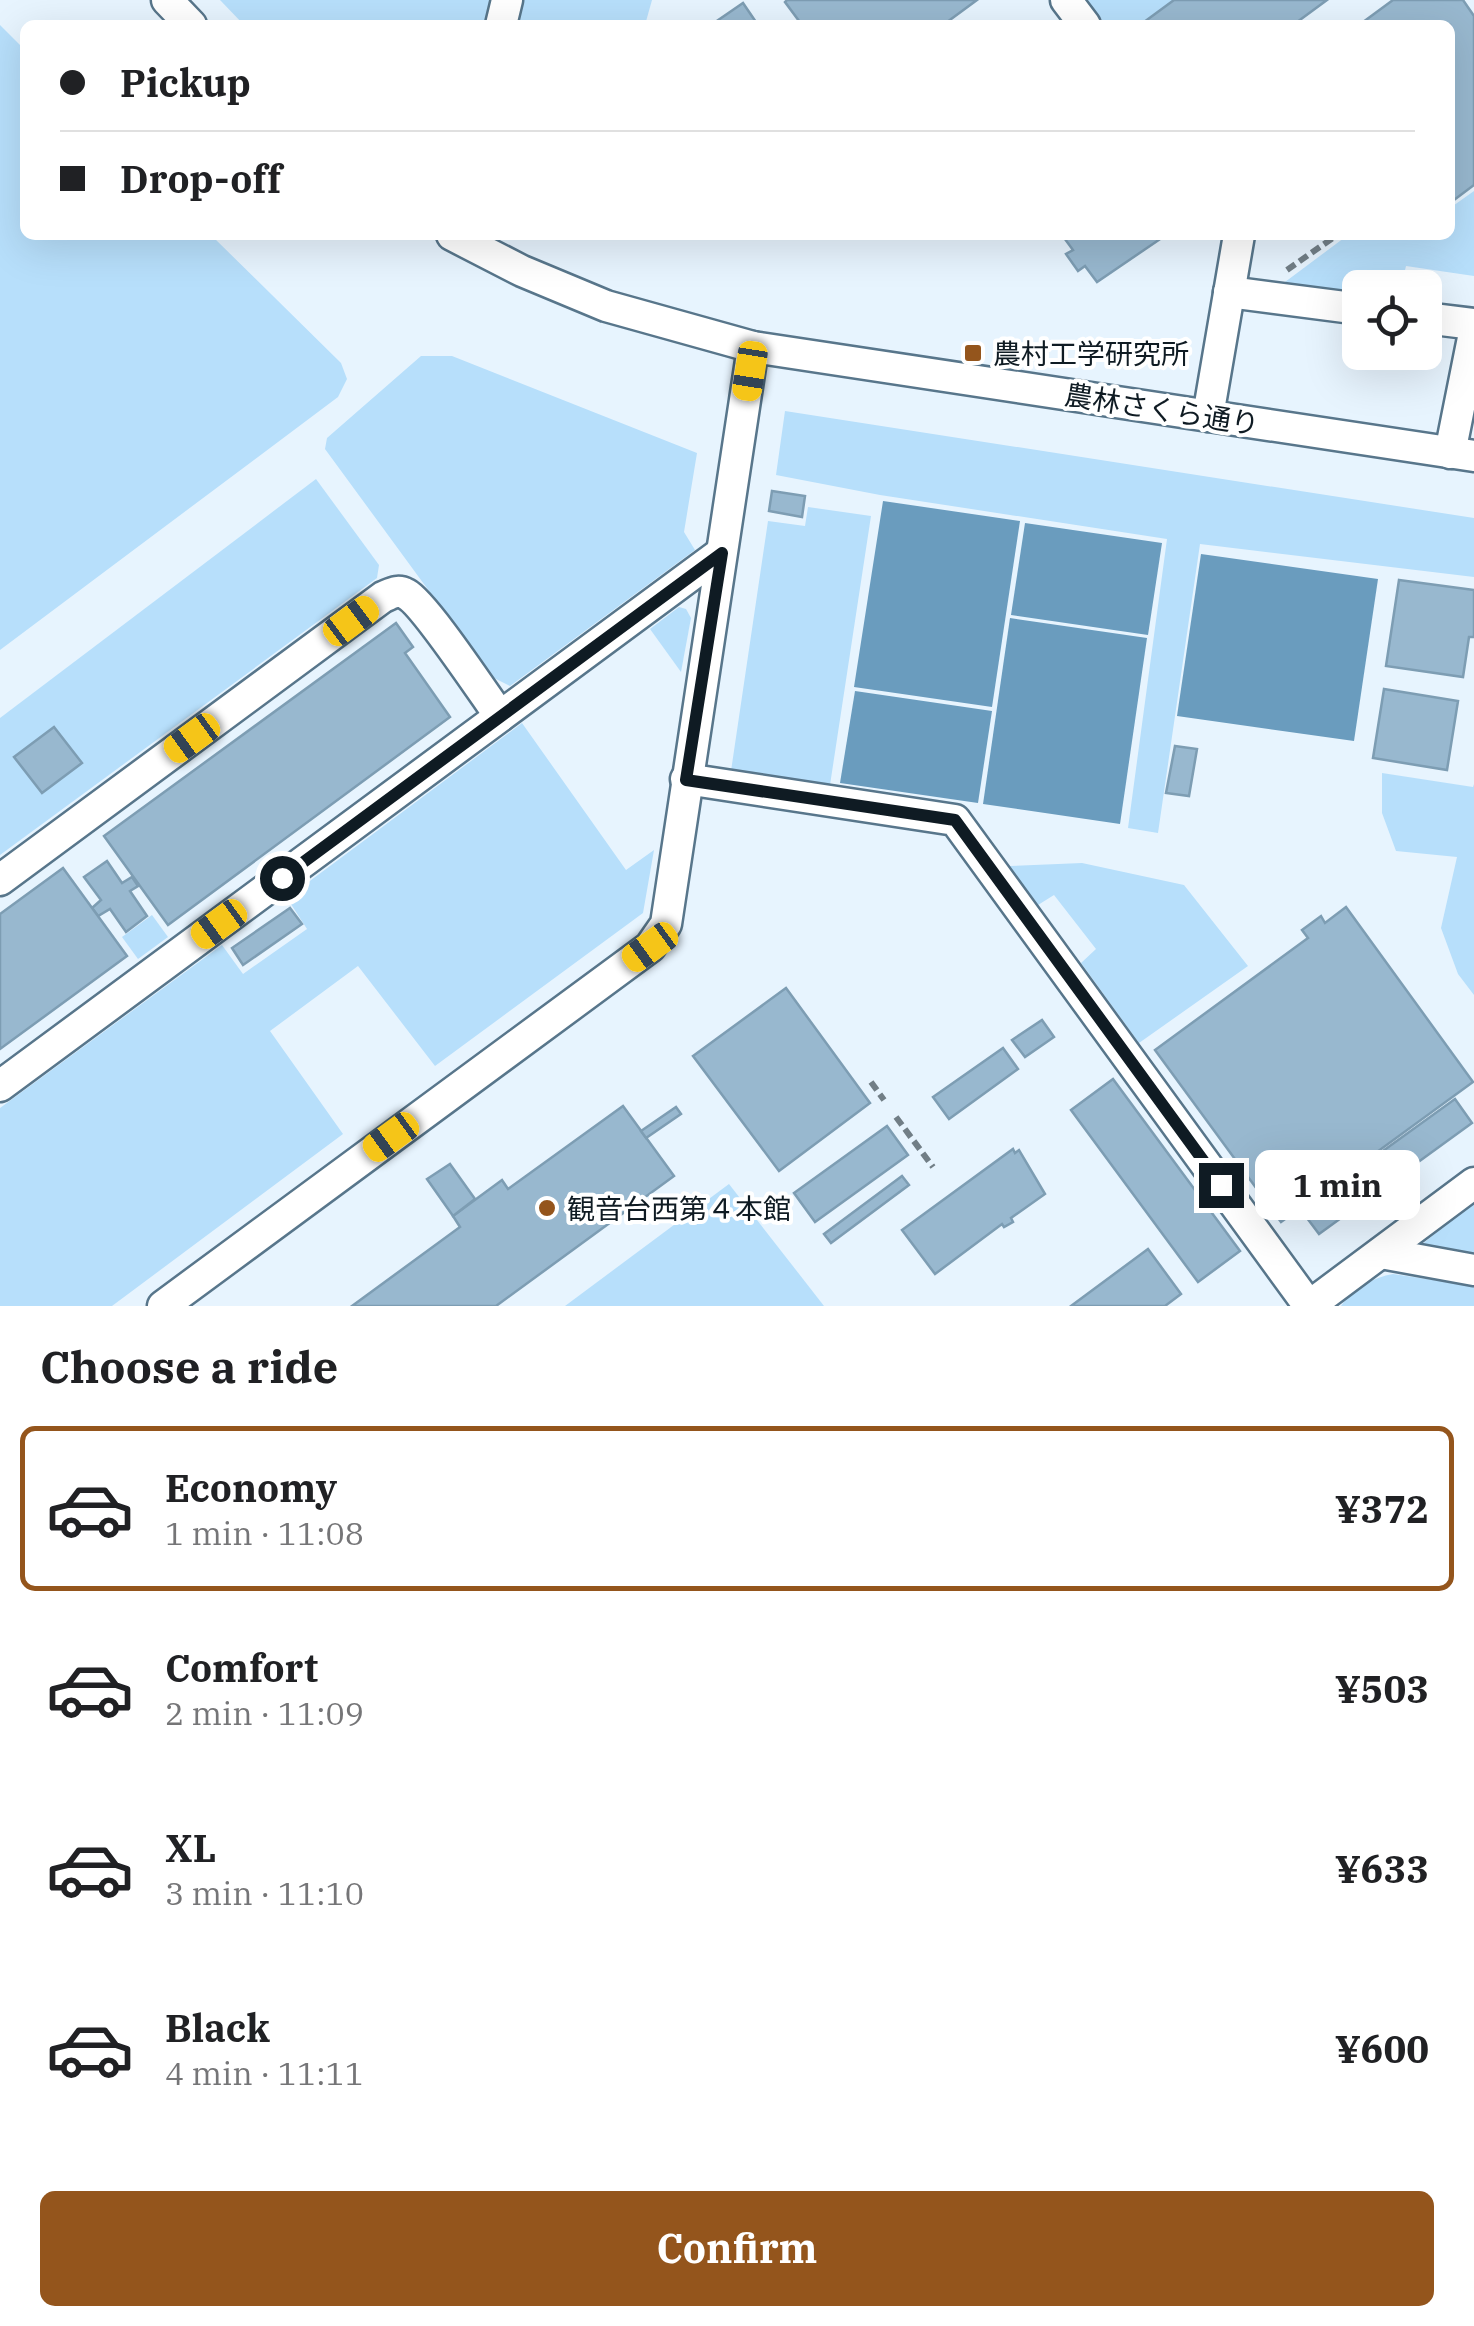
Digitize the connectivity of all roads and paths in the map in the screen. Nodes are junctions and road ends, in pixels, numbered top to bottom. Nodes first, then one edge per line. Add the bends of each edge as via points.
1 (167, 0) edge
2 (187, 20) edge
3 (462, 240) edge
4 (1238, 240) edge
5 (1330, 240) edge
6 (1280, 276) dead end
7 (1229, 292) junction
8 (1342, 307) edge
9 (1442, 320) edge
10 (1474, 324) edge
11 (1474, 333) edge
12 (754, 346) junction
13 (1208, 416) junction
14 (1462, 454) edge
15 (722, 553) junction
16 (500, 716) junction
17 (686, 780) junction
18 (0, 880) edge
19 (870, 1082) dead end
20 (0, 1086) edge
21 (884, 1100) dead end
22 (896, 1118) dead end
23 (933, 1167) dead end
24 (1474, 1183) edge
25 (1381, 1254) junction
26 (1474, 1270) edge
27 (162, 1306) edge
28 (1309, 1306) edge

1 - 2 street
3 - 12 street, 農林さくら通り via 606,306
4 - 7 street
5 - 6 path
7 - 8 street
7 - 13 street
9 - 10 street
11 - 14 street
12 - 13 street, 農林さくら通り
12 - 15 street
13 - 14 street, 農林さくら通り
15 - 16 street
15 - 17 street
16 - 18 street via 423,611 396,591
16 - 20 street
17 - 27 street via 666,924 650,947
17 - 28 street via 955,820
19 - 21 path
22 - 23 path
24 - 25 street
25 - 26 street
25 - 28 street

